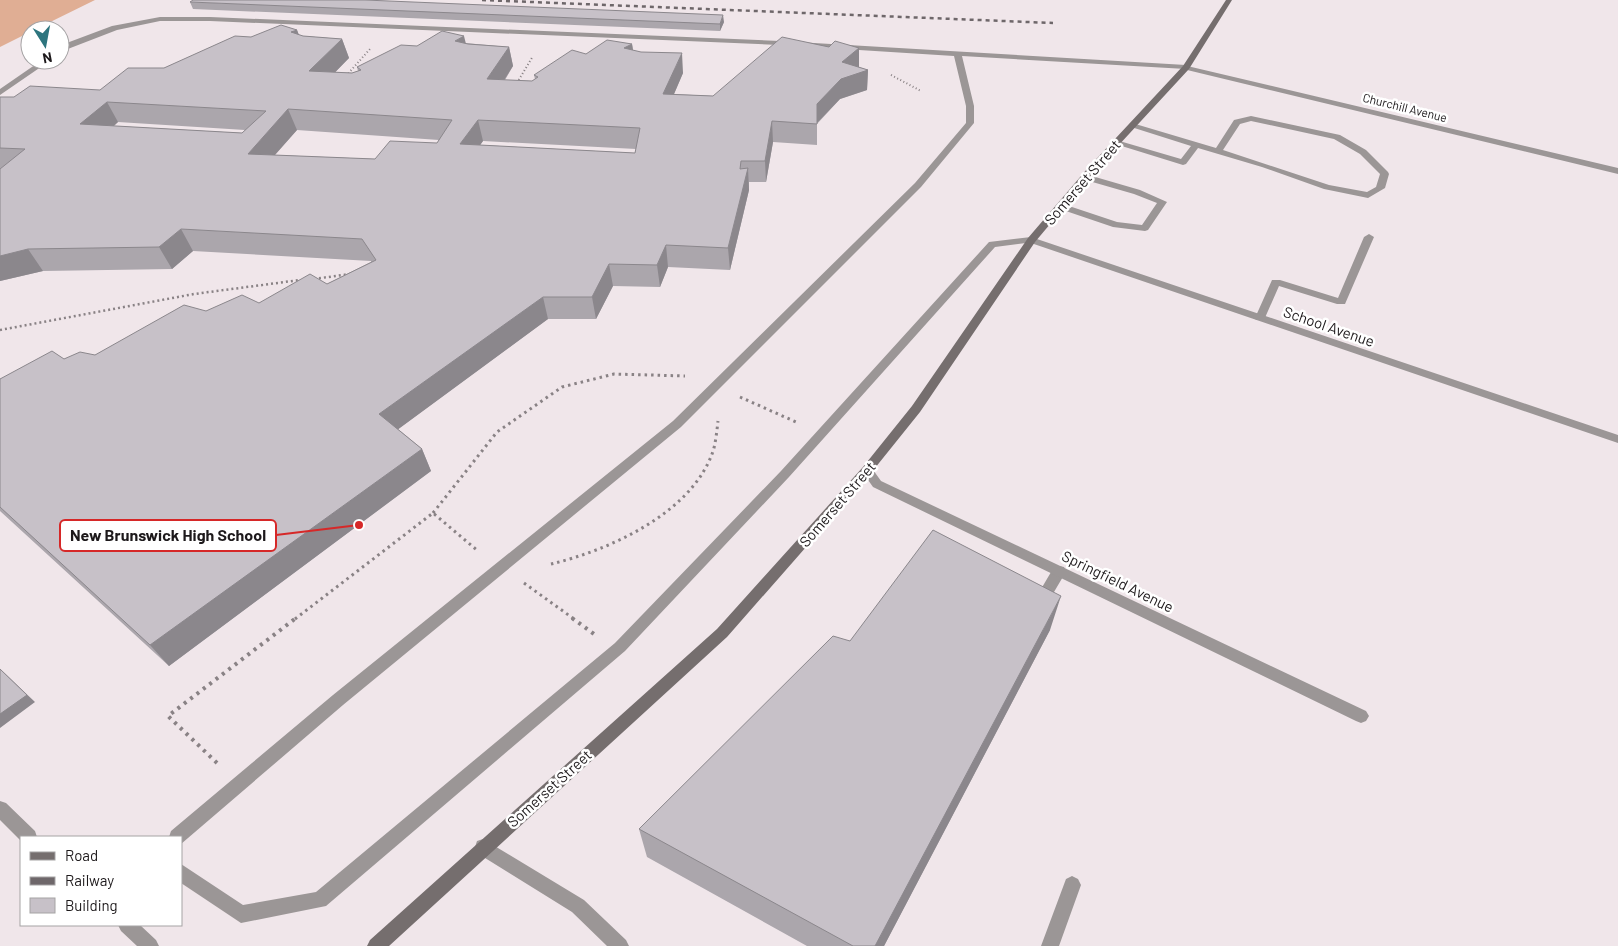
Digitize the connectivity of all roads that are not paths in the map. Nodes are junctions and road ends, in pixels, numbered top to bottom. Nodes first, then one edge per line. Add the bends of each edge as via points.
1 (1229, 0) edge
2 (70, 45) edge
3 (957, 53) junction
4 (1186, 67) junction
5 (32, 70) edge
6 (0, 93) edge
7 (1132, 126) junction
8 (1116, 143) junction
9 (1196, 145) junction
10 (1218, 152) junction
11 (1618, 171) edge
12 (1085, 177) junction
13 (1060, 206) junction
14 (1369, 237) dead end
15 (1032, 240) junction
16 (1260, 318) junction
17 (1618, 439) edge
18 (868, 470) junction
19 (1059, 571) junction
20 (1030, 619) edge
21 (1360, 716) dead end
22 (0, 809) edge
23 (28, 836) edge
24 (178, 836) edge
25 (483, 847) junction
26 (182, 874) edge
27 (1072, 885) dead end
28 (128, 926) edge
29 (150, 946) edge
30 (376, 946) edge
31 (620, 946) edge
32 (1050, 946) edge

1 - 4 main road, Somerset Street
2 - 3 street, Churchill Avenue via 115,28 160,19 210,18
3 - 4 street, Churchill Avenue
3 - 24 street via 970,106 970,123 918,185 677,424 338,700
4 - 7 main road, Somerset Street
4 - 11 street, Churchill Avenue
5 - 6 street
7 - 8 main road, Somerset Street
7 - 9 street
8 - 9 street via 1182,162
8 - 12 main road, Somerset Street
9 - 10 street
10 - 10 street via 1327,187 1368,194 1380,188 1385,174 1363,152 1337,136 1251,118 1237,122
12 - 13 main road, Somerset Street
12 - 13 street via 1162,202 1145,228 1116,225
13 - 15 main road, Somerset Street
14 - 16 street via 1341,302 1276,282
15 - 16 street, School Avenue
15 - 18 main road, Somerset Street via 916,409
15 - 26 street via 992,244 785,474 620,647 320,900 241,914
16 - 17 street, School Avenue
18 - 19 street, Springfield Avenue via 877,484
18 - 25 main road, Somerset Street via 722,633
19 - 20 street
19 - 21 street, Springfield Avenue
22 - 23 street
25 - 30 main road, Somerset Street
25 - 31 street via 578,906
27 - 32 street
28 - 29 street

